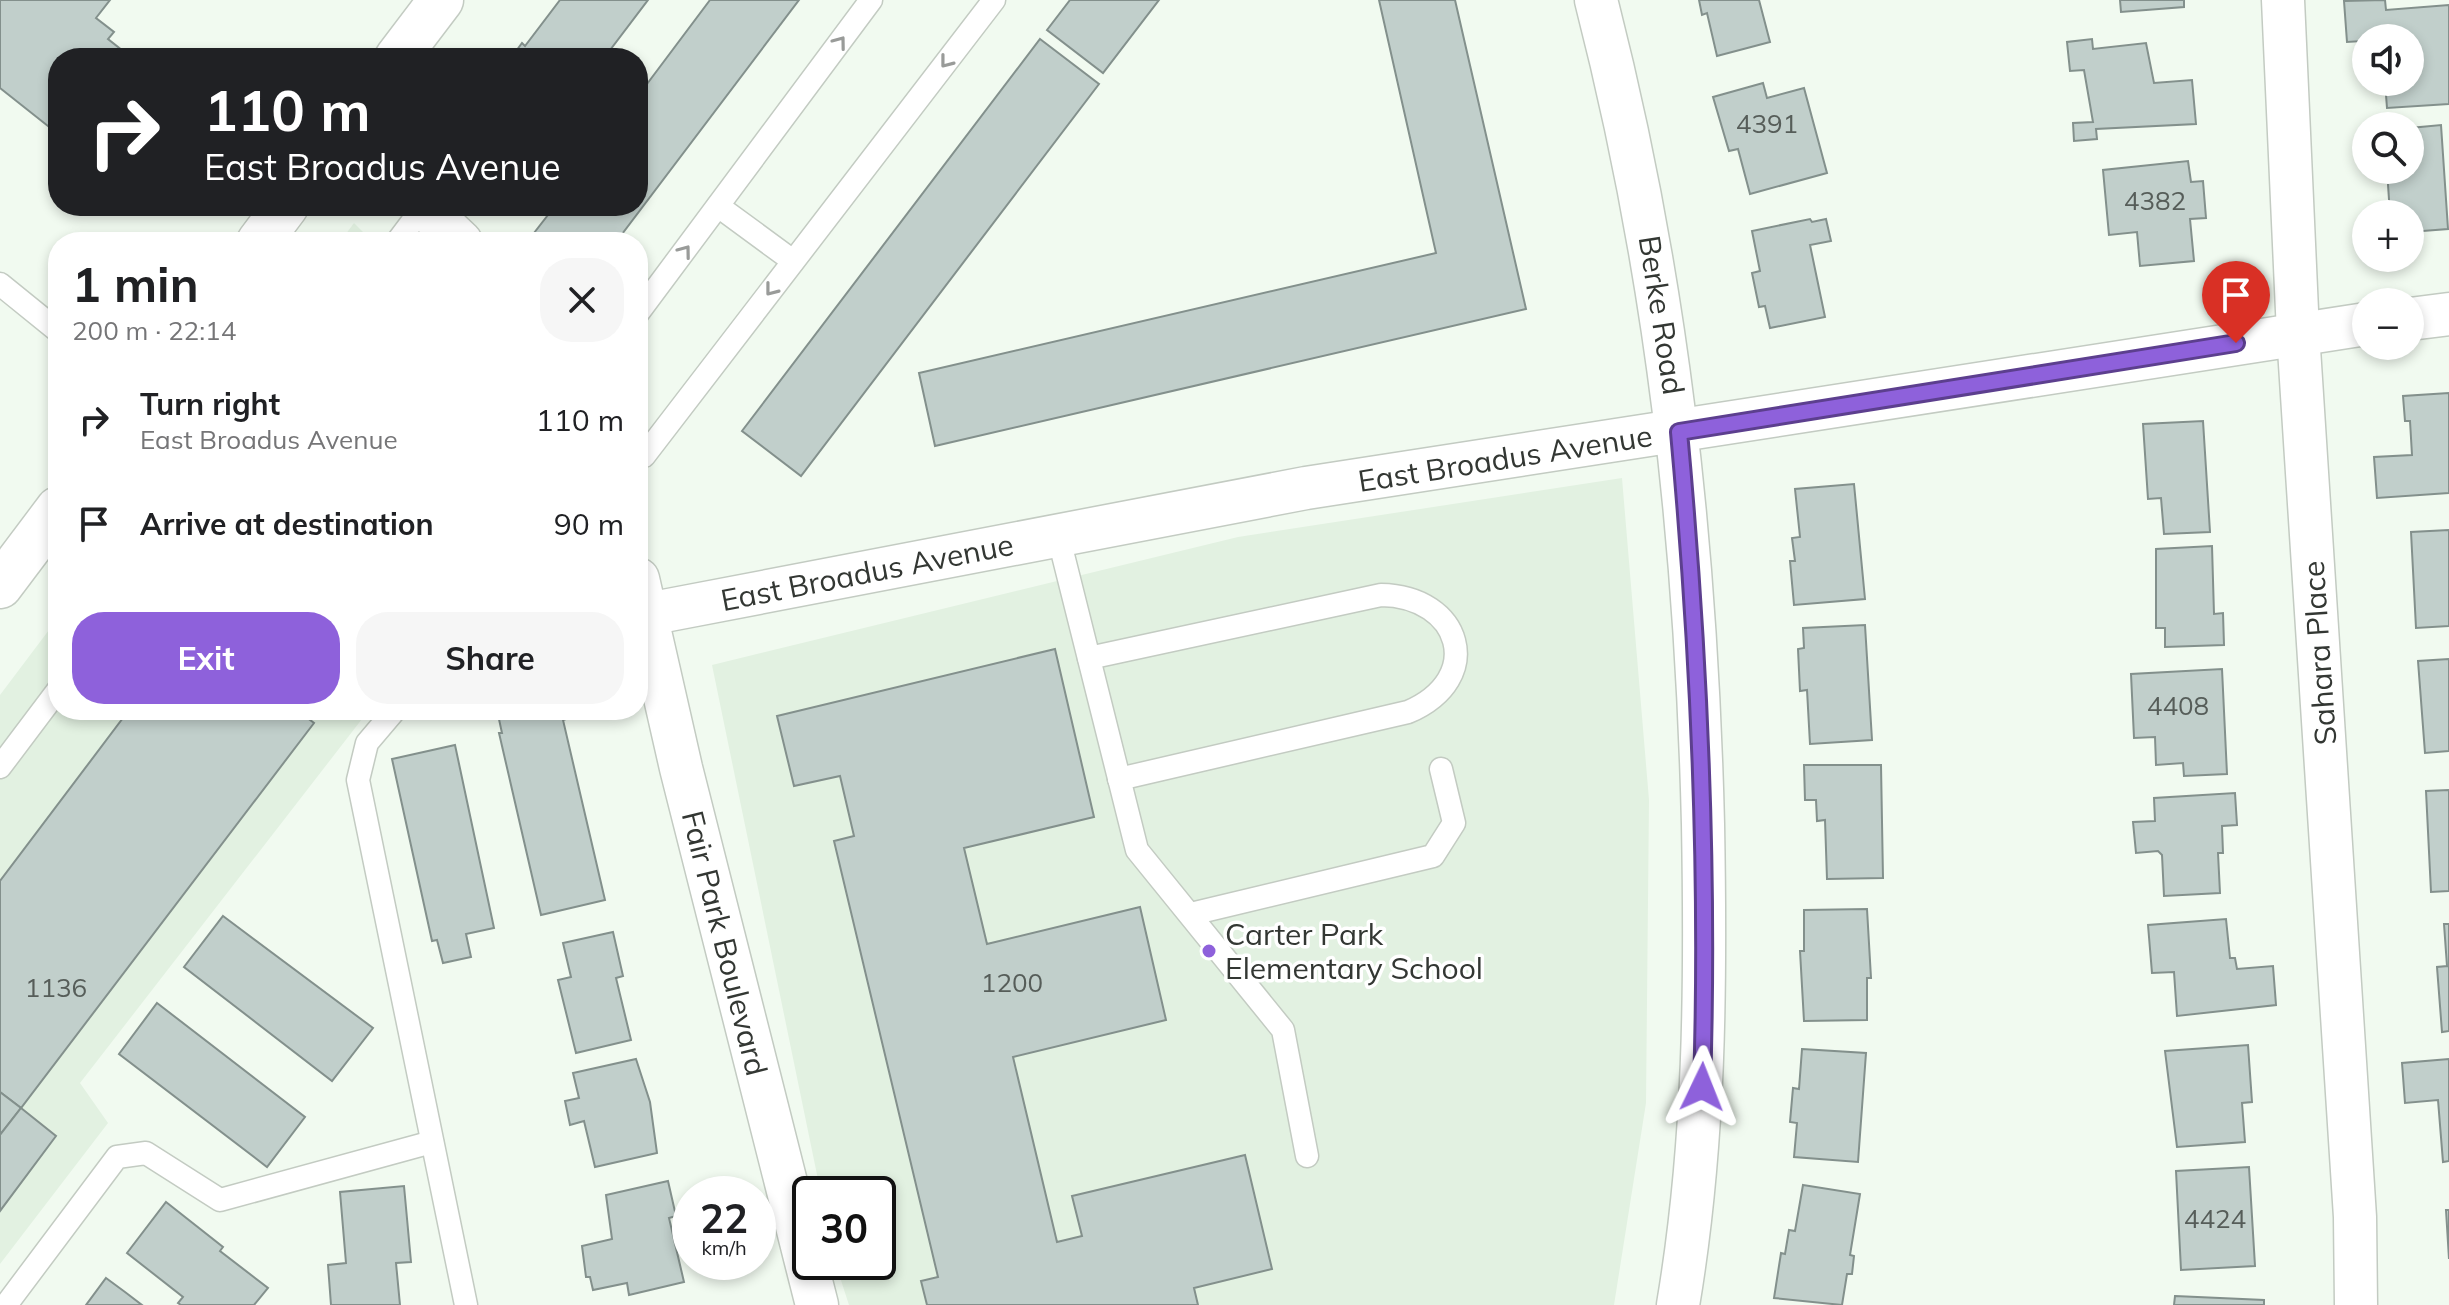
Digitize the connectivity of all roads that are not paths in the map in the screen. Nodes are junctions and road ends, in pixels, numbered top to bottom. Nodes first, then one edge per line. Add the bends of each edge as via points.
1 (441, 0) edge
2 (871, 0) edge
3 (994, 0) edge
4 (1596, 0) edge
5 (2283, 0) edge
6 (405, 48) edge
7 (718, 206) junction
8 (434, 216) edge
9 (450, 232) edge
10 (793, 261) junction
11 (0, 284) edge
12 (648, 300) edge
13 (2449, 314) edge
14 (2424, 317) edge
15 (48, 323) edge
16 (2352, 326) edge
17 (2298, 333) junction
18 (1679, 432) junction
19 (648, 448) edge
20 (48, 527) edge
21 (1058, 535) junction
22 (0, 586) edge
23 (648, 595) edge
24 (648, 619) edge
25 (1089, 658) junction
26 (48, 703) edge
27 (387, 720) edge
28 (0, 767) edge
29 (1441, 769) dead end
30 (1119, 779) junction
31 (1191, 914) junction
32 (432, 1142) junction
33 (1307, 1156) dead end
34 (6, 1305) edge
35 (466, 1305) edge
36 (817, 1305) edge
37 (1678, 1305) edge
38 (2356, 1305) edge

1 - 6 main road
7 -> 2 lane
3 -> 10 lane
4 - 18 street, Berke Road via 1650,231
5 - 17 street, Sahara Place
7 - 10 lane
12 -> 7 lane
8 - 9 street
10 -> 19 lane
11 - 15 lane
13 - 14 street
16 - 17 street, East Broadus Avenue
17 - 18 street, East Broadus Avenue
17 - 38 street, Sahara Place via 2355,1217
18 - 21 street, East Broadus Avenue via 1306,488
18 - 37 street, Berke Road via 1701,737 1706,969 1701,1117
20 - 22 main road
21 - 23 street, East Broadus Avenue
21 - 25 lane
24 - 36 street, Fair Park Boulevard
25 - 30 lane
25 - 30 lane via 1381,595 1426,604 1453,634 1458,654 1453,674 1441,690 1408,712
26 - 28 lane
27 - 32 lane via 367,743 358,780
29 - 31 lane via 1454,823 1433,856
30 - 31 lane via 1137,850
31 - 33 lane via 1283,1030
32 - 34 lane via 220,1200 146,1153 117,1157
32 - 35 lane

